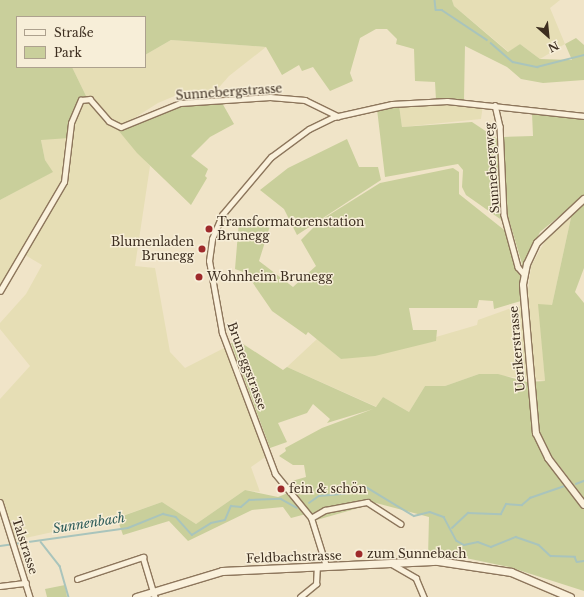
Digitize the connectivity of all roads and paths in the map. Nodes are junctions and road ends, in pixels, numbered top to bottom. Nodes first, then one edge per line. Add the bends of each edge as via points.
1 (495, 105) junction
2 (338, 116) junction
3 (584, 116) edge
4 (584, 199) edge
5 (524, 274) junction
6 (0, 291) edge
7 (0, 502) edge
8 (584, 505) edge
9 (311, 518) junction
10 (401, 524) dead end
11 (392, 564) junction
12 (317, 566) junction
13 (326, 566) junction
14 (77, 579) dead end
15 (26, 582) junction
16 (0, 586) edge
17 (154, 594) edge
18 (30, 597) edge
19 (136, 597) edge
20 (300, 597) edge
21 (424, 597) edge
22 (570, 597) edge

1 - 2 street via 456,101 410,103
1 - 3 street
1 - 5 street, Sunnebergweg via 500,126 504,215 518,267
2 - 6 street, Sunnebergstrasse via 305,100 270,98 180,103 132,125 113,124 87,98 78,103 73,115 62,185
2 - 9 street, Bruneggstrasse via 289,143 252,177 222,215 210,255 222,333 275,474
4 - 5 street, Uerikerstrasse via 543,234
5 - 8 street, Uerikerstrasse via 536,433 548,458
7 - 15 street, Talstrasse
9 - 10 street via 325,510 367,502
9 - 13 street, Bruneggstrasse
11 - 13 main road, Feldbachstrasse
11 - 21 street via 416,578
11 - 22 main road, Feldbachstrasse via 446,561 490,568 517,574
12 - 13 main road, Feldbachstrasse
12 - 17 main road, Feldbachstrasse via 222,571
12 - 20 street via 316,584
14 - 17 street via 143,557
15 - 16 street
15 - 18 street, Talstrasse
17 - 19 main road, Feldbachstrasse

